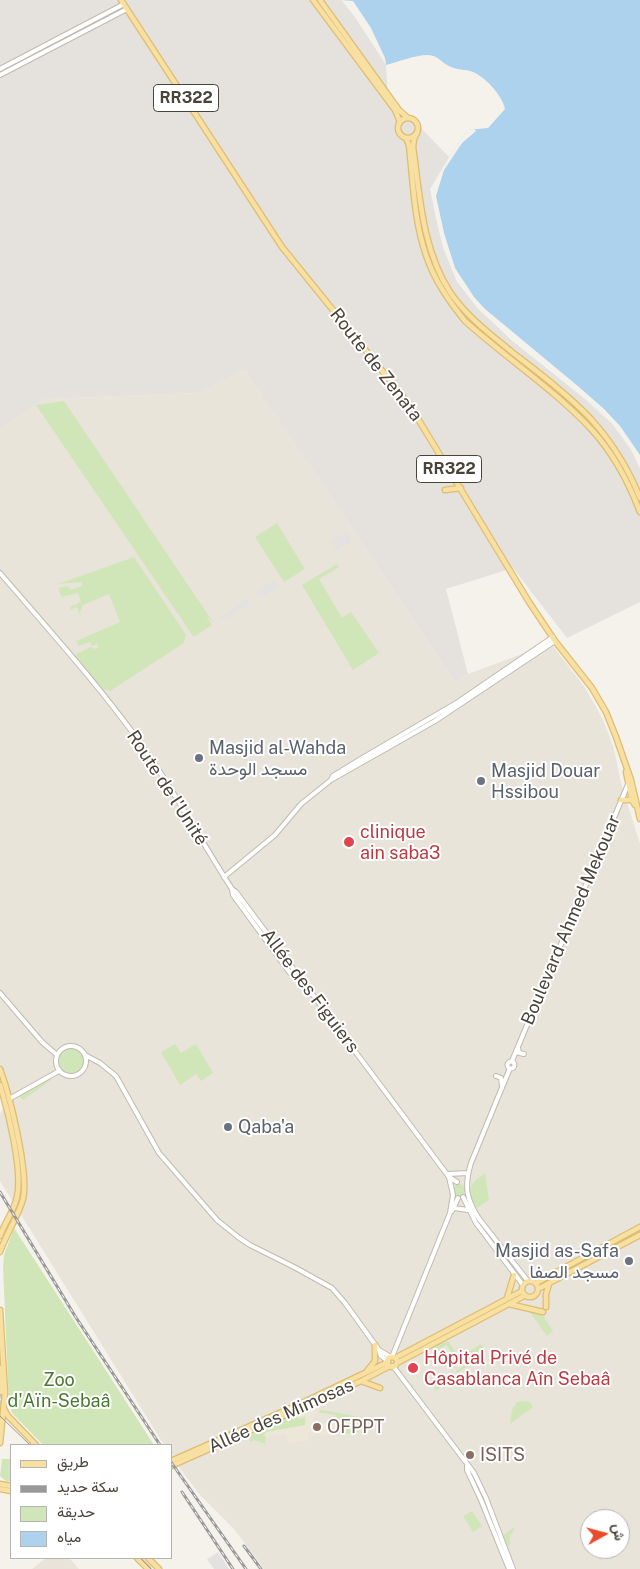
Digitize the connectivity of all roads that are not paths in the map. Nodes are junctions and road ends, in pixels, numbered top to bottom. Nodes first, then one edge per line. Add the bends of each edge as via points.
1 (314, 0) edge
2 (320, 0) edge
3 (124, 4) edge
4 (0, 70) edge
5 (0, 75) edge
6 (408, 118) junction
7 (400, 122) junction
8 (417, 134) junction
9 (406, 138) junction
10 (460, 488) junction
11 (445, 490) dead end
12 (640, 498) edge
13 (640, 512) edge
14 (0, 575) edge
15 (554, 639) junction
16 (629, 782) junction
17 (621, 800) junction
18 (632, 800) junction
19 (636, 805) junction
20 (640, 819) edge
21 (224, 877) junction
22 (232, 889) joint
23 (0, 993) edge
24 (518, 1048) junction
25 (524, 1054) dead end
26 (57, 1055) junction
27 (85, 1055) junction
28 (95, 1060) junction
29 (86, 1064) junction
30 (0, 1070) edge
31 (59, 1070) junction
32 (496, 1076) dead end
33 (0, 1085) edge
34 (502, 1087) junction
35 (9, 1099) junction
36 (468, 1173) junction
37 (448, 1176) junction
38 (459, 1182) junction
39 (452, 1186) junction
40 (466, 1186) junction
41 (466, 1193) junction
42 (453, 1195) junction
43 (461, 1198) junction
44 (454, 1208) junction
45 (468, 1210) junction
46 (450, 1213) junction
47 (640, 1227) edge
48 (640, 1235) edge
49 (0, 1236) edge
50 (0, 1252) edge
51 (514, 1275) junction
52 (528, 1281) junction
53 (536, 1283) junction
54 (549, 1283) junction
55 (523, 1285) junction
56 (538, 1289) junction
57 (523, 1293) junction
58 (507, 1298) junction
59 (510, 1304) junction
60 (0, 1310) edge
61 (375, 1345) junction
62 (392, 1361) junction
63 (0, 1368) edge
64 (365, 1373) junction
65 (362, 1381) junction
66 (380, 1388) dead end
67 (0, 1392) edge
68 (4, 1408) junction
69 (0, 1443) edge
70 (35, 1444) edge
71 (172, 1461) edge
72 (172, 1466) edge
73 (138, 1559) edge
74 (149, 1559) edge
75 (148, 1569) edge
76 (159, 1569) edge
77 (511, 1569) edge

1 - 7 main road via 395,110
2 - 6 main road
3 - 4 street
3 - 5 street
3 - 10 main road, Route de Zenata / RR322 via 282,247 409,404
6 - 7 main road
6 - 8 main road via 417,123
7 - 9 main road via 399,132
8 - 9 main road
8 - 12 main road via 413,147 420,205 436,266 450,292 480,326 590,418 623,462
9 - 13 main road via 421,238 440,286 465,321 574,411 594,432 620,469
10 - 11 main road
10 - 15 main road, Route de Zenata / RR322
14 - 21 street, Route de l'Unité via 142,745
15 - 16 main road, Route de Zenata / RR322 via 587,680 606,712
15 - 21 street via 435,721 331,780 301,804 275,835
16 - 17 street, Boulevard Ahmed Mekouar
16 - 18 main road, Route de Zenata / RR322
16 - 19 main road, Route de Zenata / RR322
17 - 18 main road
17 - 24 street, Boulevard Ahmed Mekouar
18 - 19 main road, Route de Zenata / RR322
19 - 20 main road, Route de Zenata / RR322
21 - 22 street, Route de l'Unité
22 - 37 street, Allée des Figuiers
23 - 26 street
24 - 25 street via 519,1053
24 - 34 street, Boulevard Ahmed Mekouar via 508,1064 510,1068
26 - 27 street via 64,1047 73,1046 82,1049
26 - 31 street
27 - 28 street
27 - 29 street
28 - 29 street
28 - 61 street via 118,1078 159,1153 217,1220 250,1245 332,1288
29 - 31 street via 84,1070 74,1076 66,1076
30 - 35 main road
31 - 35 street
32 - 34 street via 501,1078
33 - 49 main road via 13,1139 19,1185 16,1204
34 - 36 street
35 - 50 main road via 20,1150 24,1190 20,1208
36 - 37 street
36 - 38 street
36 - 40 street
37 - 38 street, Allée des Figuiers
37 - 39 street, Allée des Figuiers
38 - 39 street
38 - 40 street
39 - 42 street
40 - 41 street
41 - 43 street
41 - 52 street via 474,1212
42 - 43 street
42 - 46 street
43 - 44 street
43 - 45 street
44 - 45 street
44 - 46 street
45 - 51 street
46 - 62 street
47 - 53 main road
48 - 54 main road
51 - 55 street
51 - 58 main road
52 - 53 main road
52 - 55 main road
53 - 56 main road
54 - 56 main road
54 - 59 main road via 544,1309
55 - 57 main road
56 - 57 main road via 534,1297 529,1298
57 - 58 main road, Allée des Mimosas
57 - 59 main road, Allée des Mimosas
58 - 62 main road, Allée des Mimosas
59 - 62 main road, Allée des Mimosas
60 - 68 main road
61 - 62 street
61 - 64 main road via 375,1361
62 - 64 main road, Allée des Mimosas
62 - 65 main road, Allée des Mimosas
62 - 77 street via 474,1473
63 - 67 main road
64 - 71 main road, Allée des Mimosas
65 - 66 main road
65 - 72 main road, Allée des Mimosas
68 - 69 main road
68 - 70 main road
73 - 75 main road
74 - 76 main road

